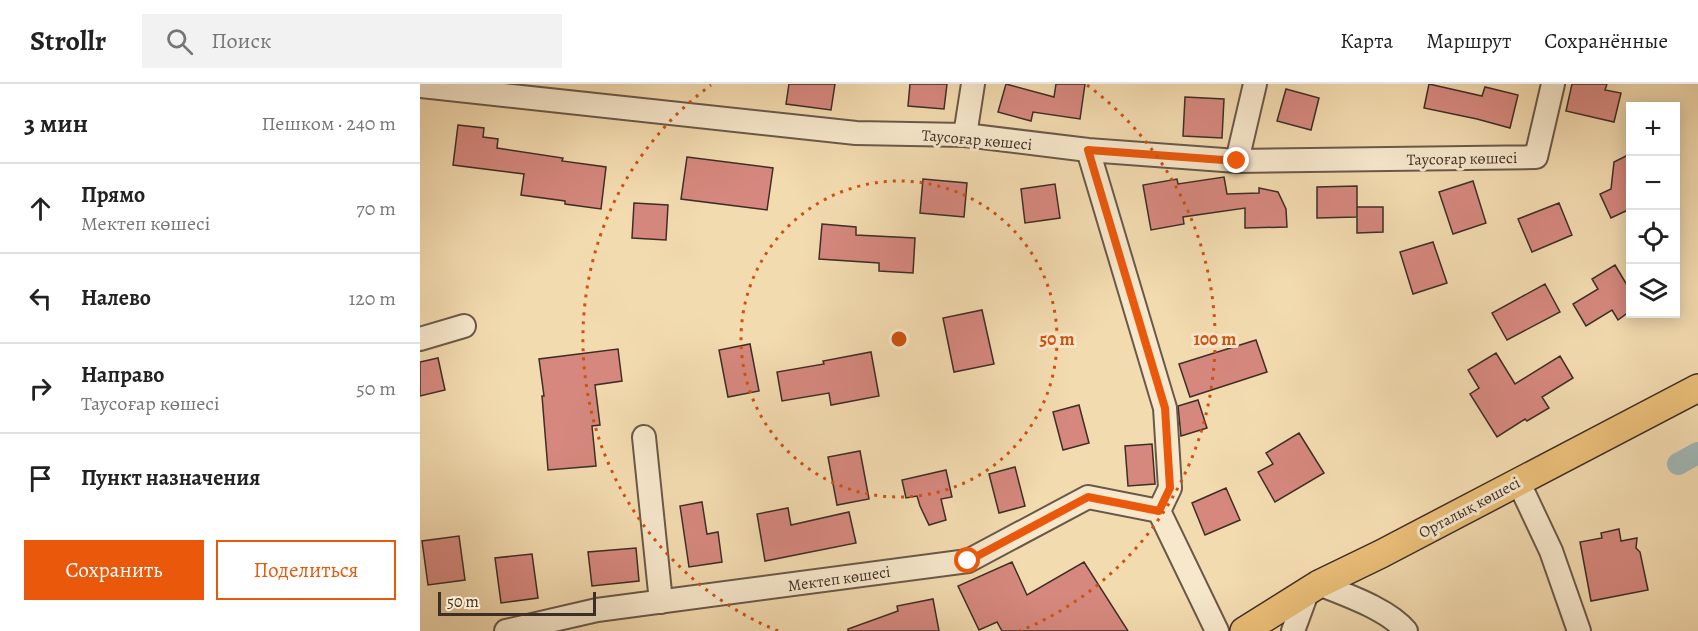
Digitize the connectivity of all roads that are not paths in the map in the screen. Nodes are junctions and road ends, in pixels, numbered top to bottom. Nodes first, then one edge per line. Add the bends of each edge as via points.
1 (973, 84) edge
2 (1255, 84) edge
3 (1553, 84) edge
4 (420, 86) edge
5 (965, 135) junction
6 (1088, 150) junction
7 (1237, 161) junction
8 (464, 326) dead end
9 (420, 339) edge
10 (1698, 388) edge
11 (644, 437) dead end
12 (1518, 482) junction
13 (1159, 511) junction
14 (1313, 588) junction
15 (661, 602) junction
16 (506, 631) edge
17 (1216, 631) edge
18 (1244, 631) edge
19 (1293, 631) edge
20 (1406, 631) edge
21 (1579, 631) edge

1 - 5 street
2 - 7 street
3 - 7 street, Тауcоғар көшесі via 1536,157
4 - 5 street, Тауcоғар көшесі via 856,133
5 - 6 street, Тауcоғар көшесі
6 - 7 street, Тауcоғар көшесі
6 - 13 street via 1165,408 1170,488
8 - 9 street
10 - 12 main road, Орталық көшесі
11 - 15 street
12 - 14 main road, Орталық көшесі
12 - 21 street via 1551,551
13 - 15 street, Мектеп көшесі via 1088,497 968,561
13 - 17 street
14 - 18 main road, Орталық көшесі
14 - 19 street
14 - 20 street via 1350,596 1398,621
15 - 16 street, Мектеп көшесі via 597,610

